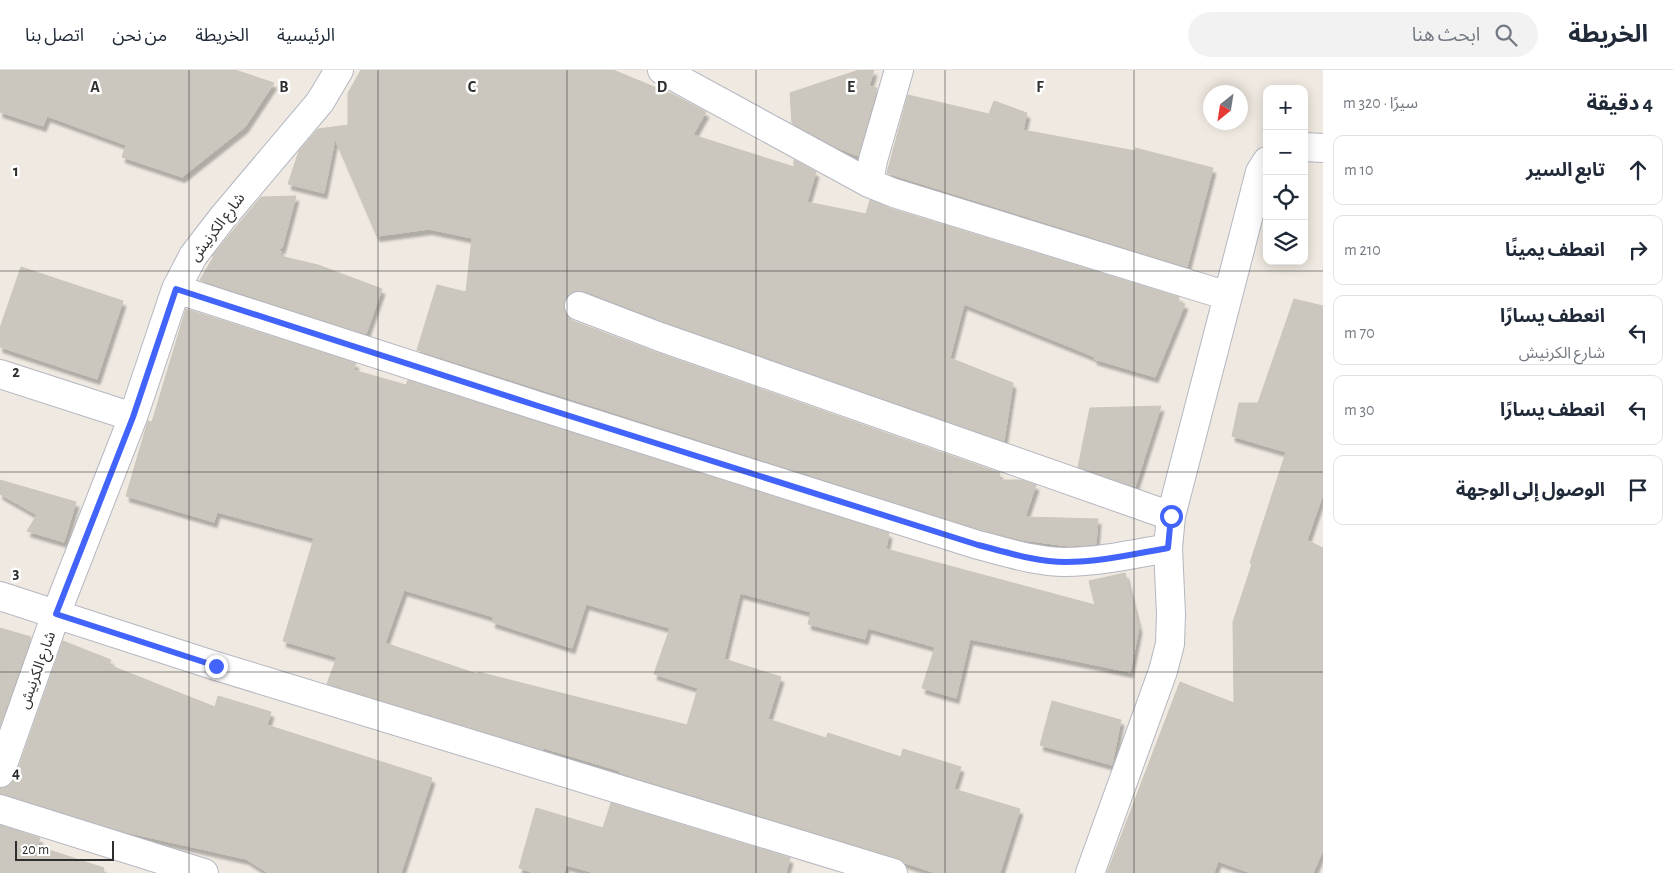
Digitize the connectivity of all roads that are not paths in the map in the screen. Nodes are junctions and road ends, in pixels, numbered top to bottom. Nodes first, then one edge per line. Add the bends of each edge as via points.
1 (339, 70) edge
2 (662, 70) edge
3 (899, 70) edge
4 (1308, 148) edge
5 (1323, 148) edge
6 (1263, 167) edge
7 (869, 183) junction
8 (176, 289) junction
9 (1228, 296) junction
10 (579, 306) dead end
11 (0, 374) edge
12 (133, 417) junction
13 (1171, 516) junction
14 (1168, 548) junction
15 (0, 596) edge
16 (56, 614) junction
17 (0, 772) edge
18 (0, 809) edge
19 (204, 873) edge
20 (893, 873) edge
21 (1090, 873) edge

1 - 8 street, شارع الكرنيش via 320,102 193,256
2 - 7 street
3 - 7 street
4 - 5 street
6 - 9 street
7 - 9 street
8 - 12 street, شارع الكرنيش
8 - 14 street via 987,548 1064,562 1103,560
9 - 13 street
10 - 13 street
11 - 12 street
12 - 16 street, شارع الكرنيش
13 - 14 street
14 - 21 street via 1170,644
15 - 16 street
16 - 17 street, شارع الكرنيش
16 - 20 street via 225,669
18 - 19 street

